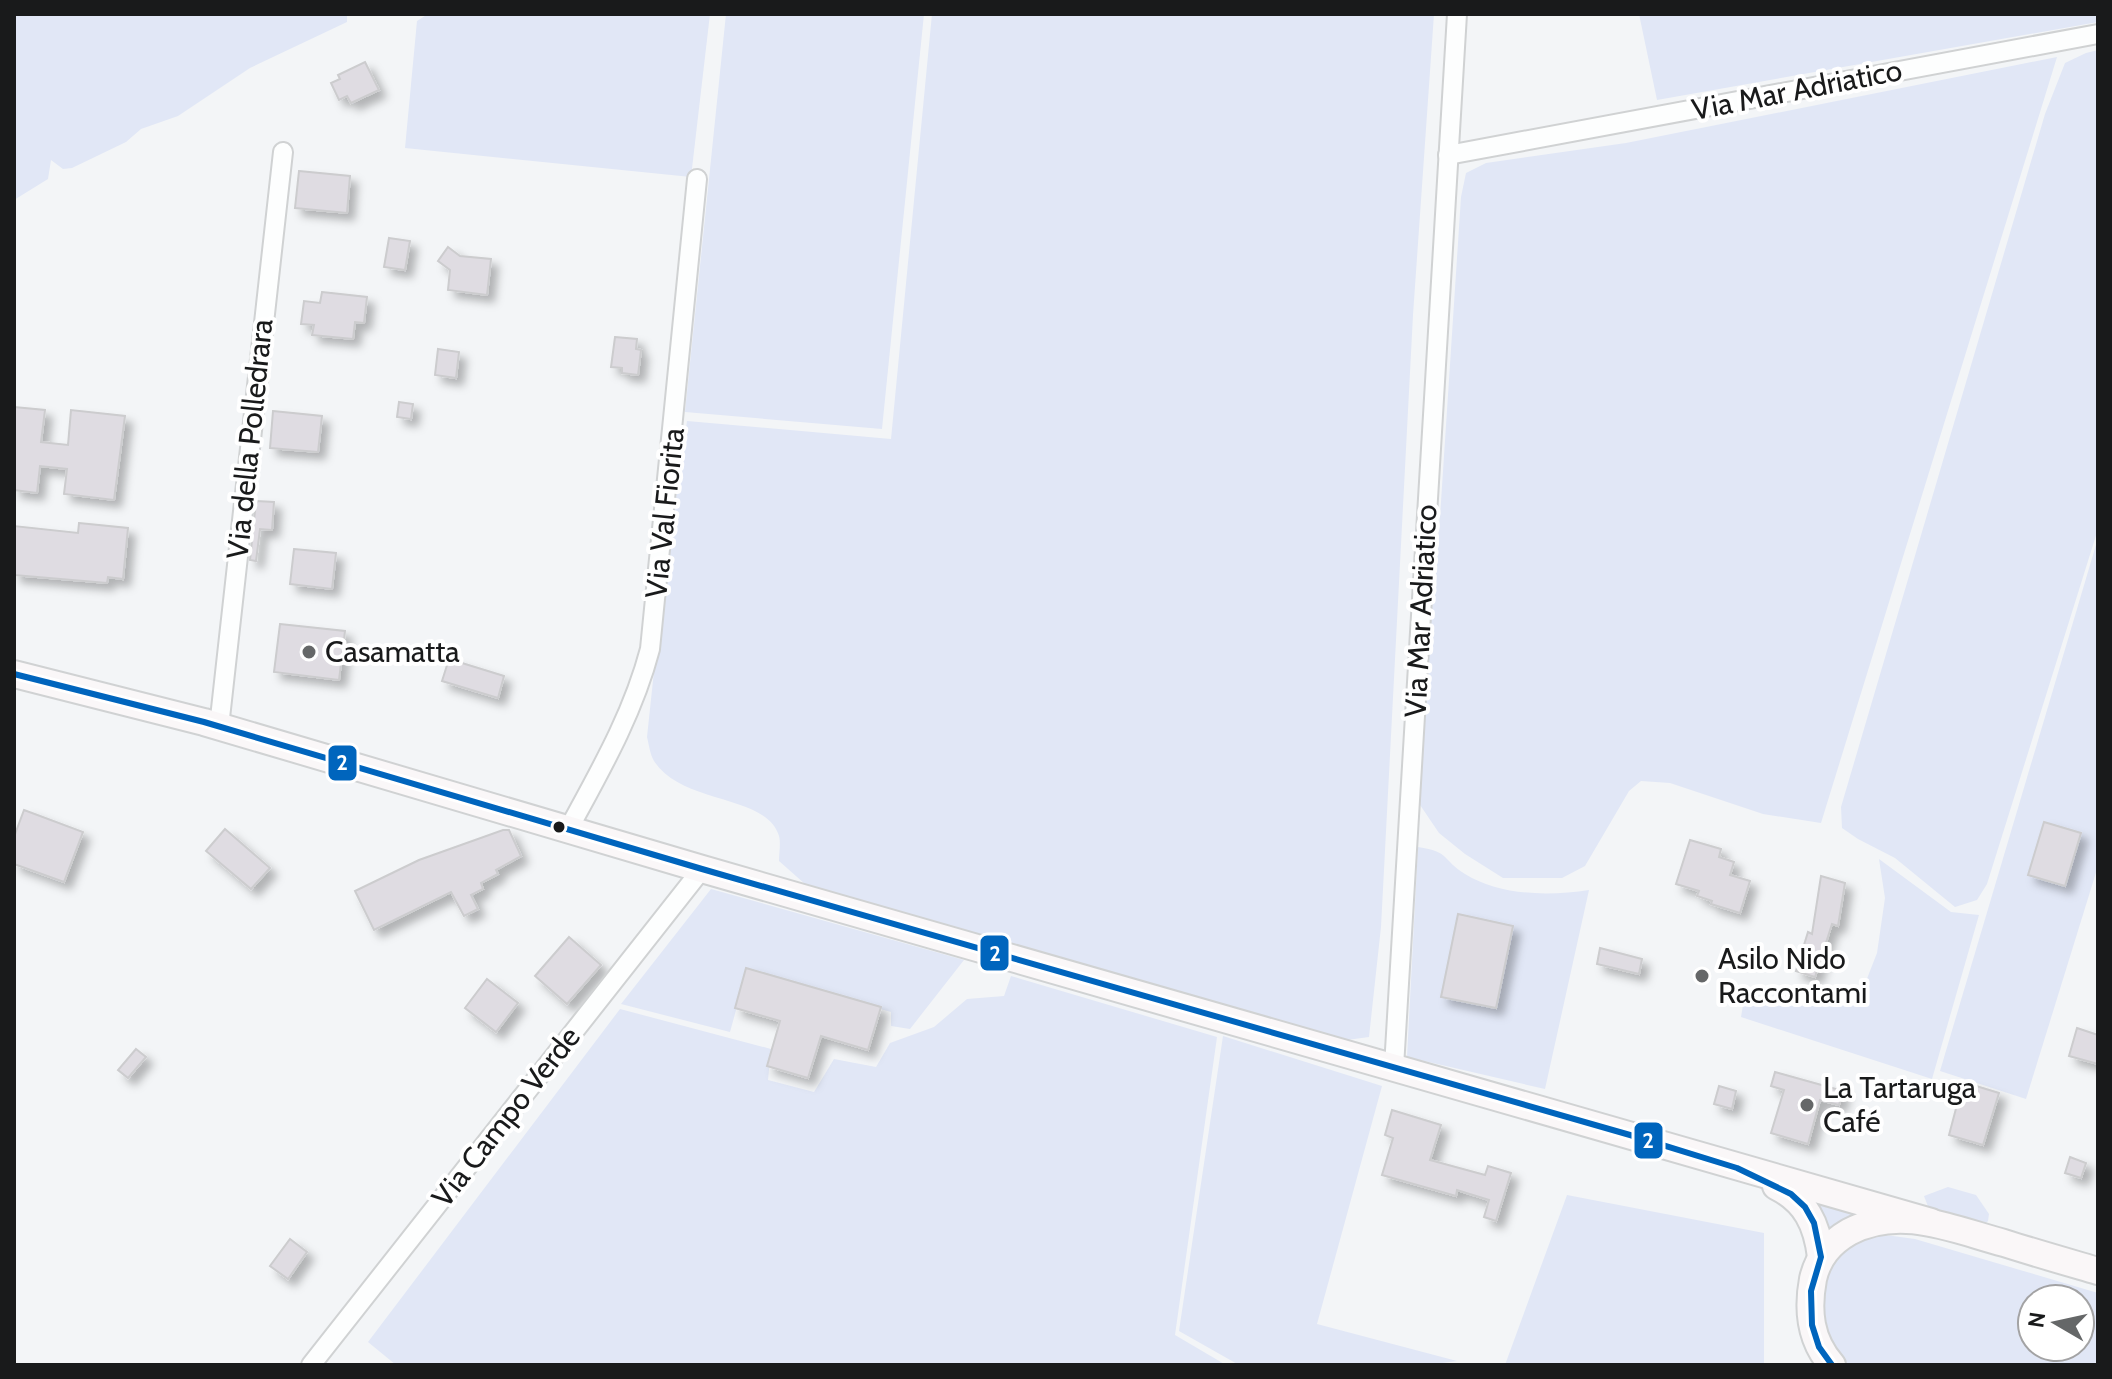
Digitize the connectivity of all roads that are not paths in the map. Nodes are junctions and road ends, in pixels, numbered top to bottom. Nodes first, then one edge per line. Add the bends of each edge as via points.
1 (1457, 14) edge
2 (2098, 34) edge
3 (283, 152) dead end
4 (1448, 155) junction
5 (697, 179) dead end
6 (14, 674) edge
7 (219, 727) junction
8 (568, 830) junction
9 (702, 869) junction
10 (1394, 1067) junction
11 (1737, 1168) junction
12 (1931, 1222) junction
13 (1821, 1257) junction
14 (2098, 1271) edge
15 (311, 1365) edge
16 (1832, 1365) edge

1 - 4 street, Via Mar Adriatico
2 - 4 street, Via Mar Adriatico
3 - 7 street, Via della Polledrara
4 - 10 street, Via Mar Adriatico
5 - 8 street, Via Val Fiorita via 650,649 620,732
6 - 7 main road
7 - 8 main road
8 - 9 main road
9 - 10 main road
9 - 15 street, Via Campo Verde
10 - 11 main road
11 - 12 main road
11 - 13 main road via 1791,1194 1805,1207
12 - 13 main road via 1895,1219 1867,1224 1839,1238
12 - 14 main road
13 - 16 main road via 1811,1318 1819,1347

